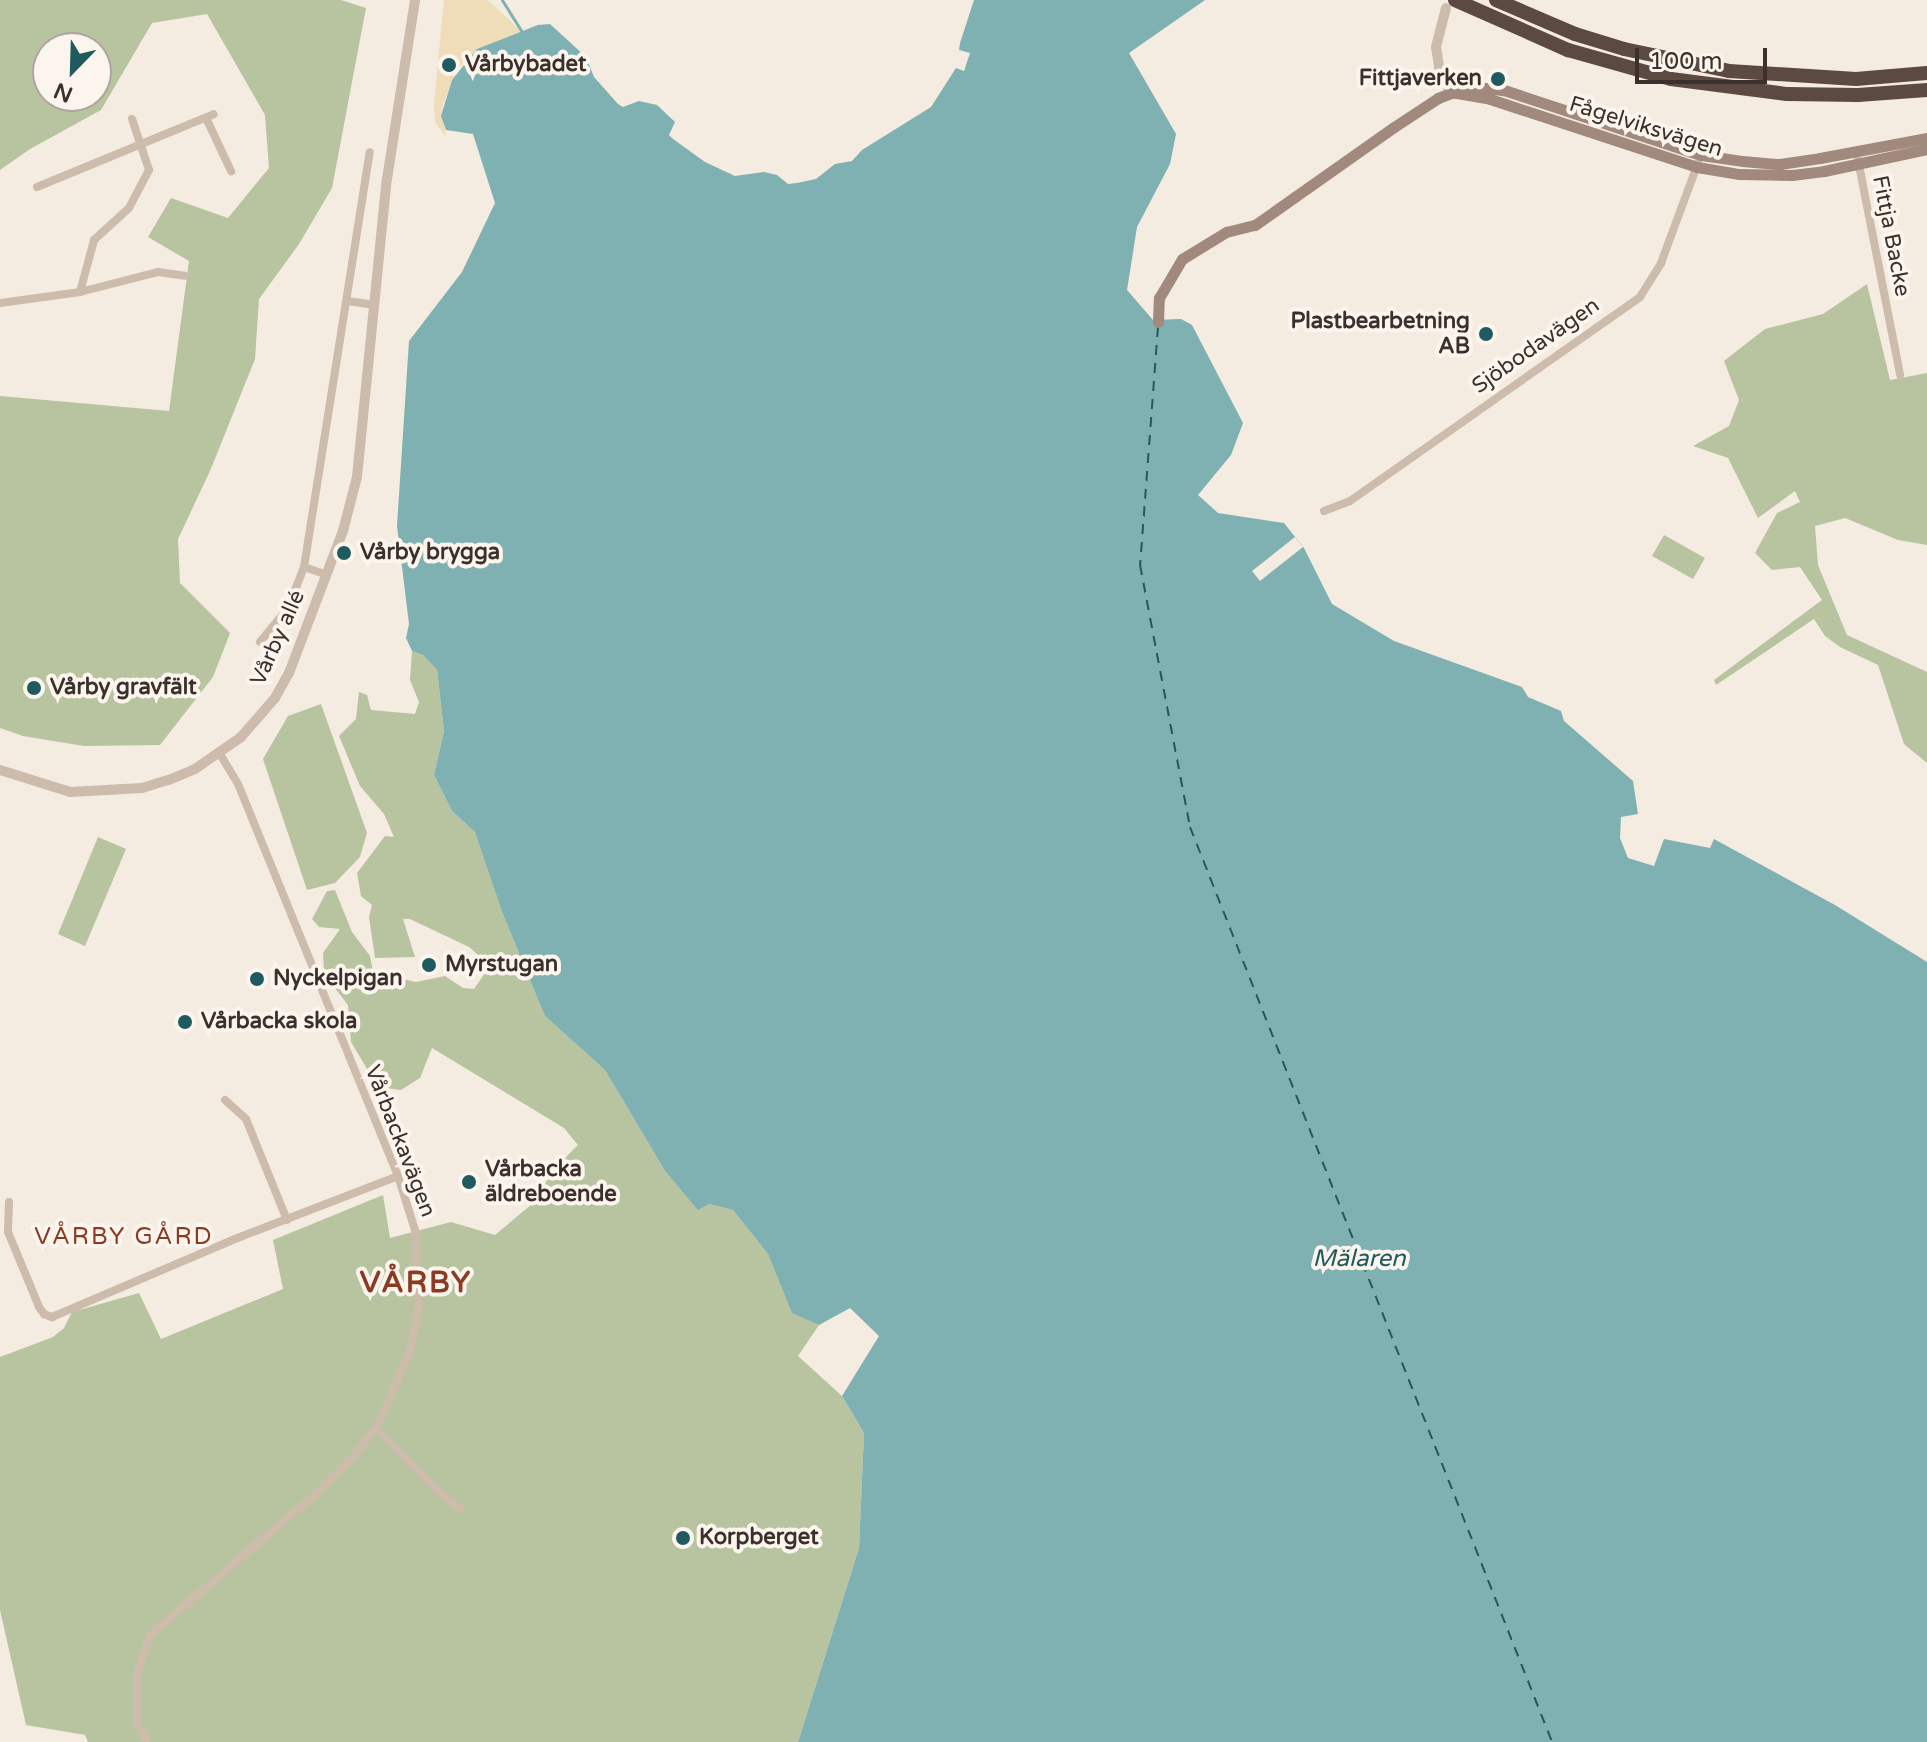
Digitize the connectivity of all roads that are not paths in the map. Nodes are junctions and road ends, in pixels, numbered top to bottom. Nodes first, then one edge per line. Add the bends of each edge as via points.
1 (415, 0) edge
2 (1496, 0) edge
3 (1450, 4) edge
4 (1927, 73) edge
5 (1927, 90) edge
6 (1450, 92) junction
7 (132, 119) dead end
8 (1927, 138) edge
9 (142, 146) junction
10 (1927, 149) edge
11 (370, 152) dead end
12 (1856, 152) junction
13 (1699, 161) junction
14 (1859, 166) junction
15 (231, 171) dead end
16 (37, 187) dead end
17 (185, 276) dead end
18 (80, 292) junction
19 (347, 301) junction
20 (0, 303) edge
21 (374, 305) junction
22 (1158, 322) dead end
23 (1900, 375) dead end
24 (1324, 511) dead end
25 (304, 567) junction
26 (327, 575) junction
27 (260, 642) dead end
28 (220, 754) junction
29 (0, 770) edge
30 (225, 1100) dead end
31 (398, 1176) junction
32 (9, 1202) dead end
33 (287, 1220) junction
34 (376, 1428) junction
35 (460, 1508) dead end
36 (147, 1742) edge

1 - 21 street, Vårby allé
2 - 4 highway via 1624,49 1729,71 1856,79
3 - 5 highway via 1568,50 1671,79 1787,94
3 - 6 street via 1436,47
6 - 13 main road, Fågelviksvägen via 1490,86
6 - 22 main road, Fågelviksvägen via 1255,225 1226,232 1182,259 1159,298
7 - 9 street
8 - 12 main road, Fågelviksvägen
9 - 15 street via 210,116
9 - 16 street
9 - 18 street via 149,170 129,208 94,240
10 - 14 main road, Fågelviksvägen
11 - 19 street, Vårby allé
12 - 13 main road, Fågelviksvägen via 1780,164
12 - 14 street, Fittja Backe
13 - 14 main road, Fågelviksvägen via 1765,176
13 - 24 street, Sjöbodavägen via 1661,263 1640,297 1350,501
14 - 23 street, Fittja Backe
17 - 18 street via 158,272
18 - 20 street
19 - 21 street
19 - 25 street, Vårby allé
21 - 26 street, Vårby allé via 357,477
25 - 26 street, Vårby allé
25 - 27 street, Vårby allé via 288,608
26 - 28 street, Vårby allé via 275,698
28 - 29 street, Vårby allé via 169,780 100,792 70,792
28 - 31 street, Vårbackavägen via 238,784
30 - 33 street via 246,1119
31 - 33 street
31 - 34 street, Vårbackavägen via 415,1230 419,1305 410,1352
32 - 33 street via 8,1232 39,1307 52,1317
34 - 35 street
34 - 36 street, Vårbackavägen via 312,1497 150,1635 137,1673 137,1722

